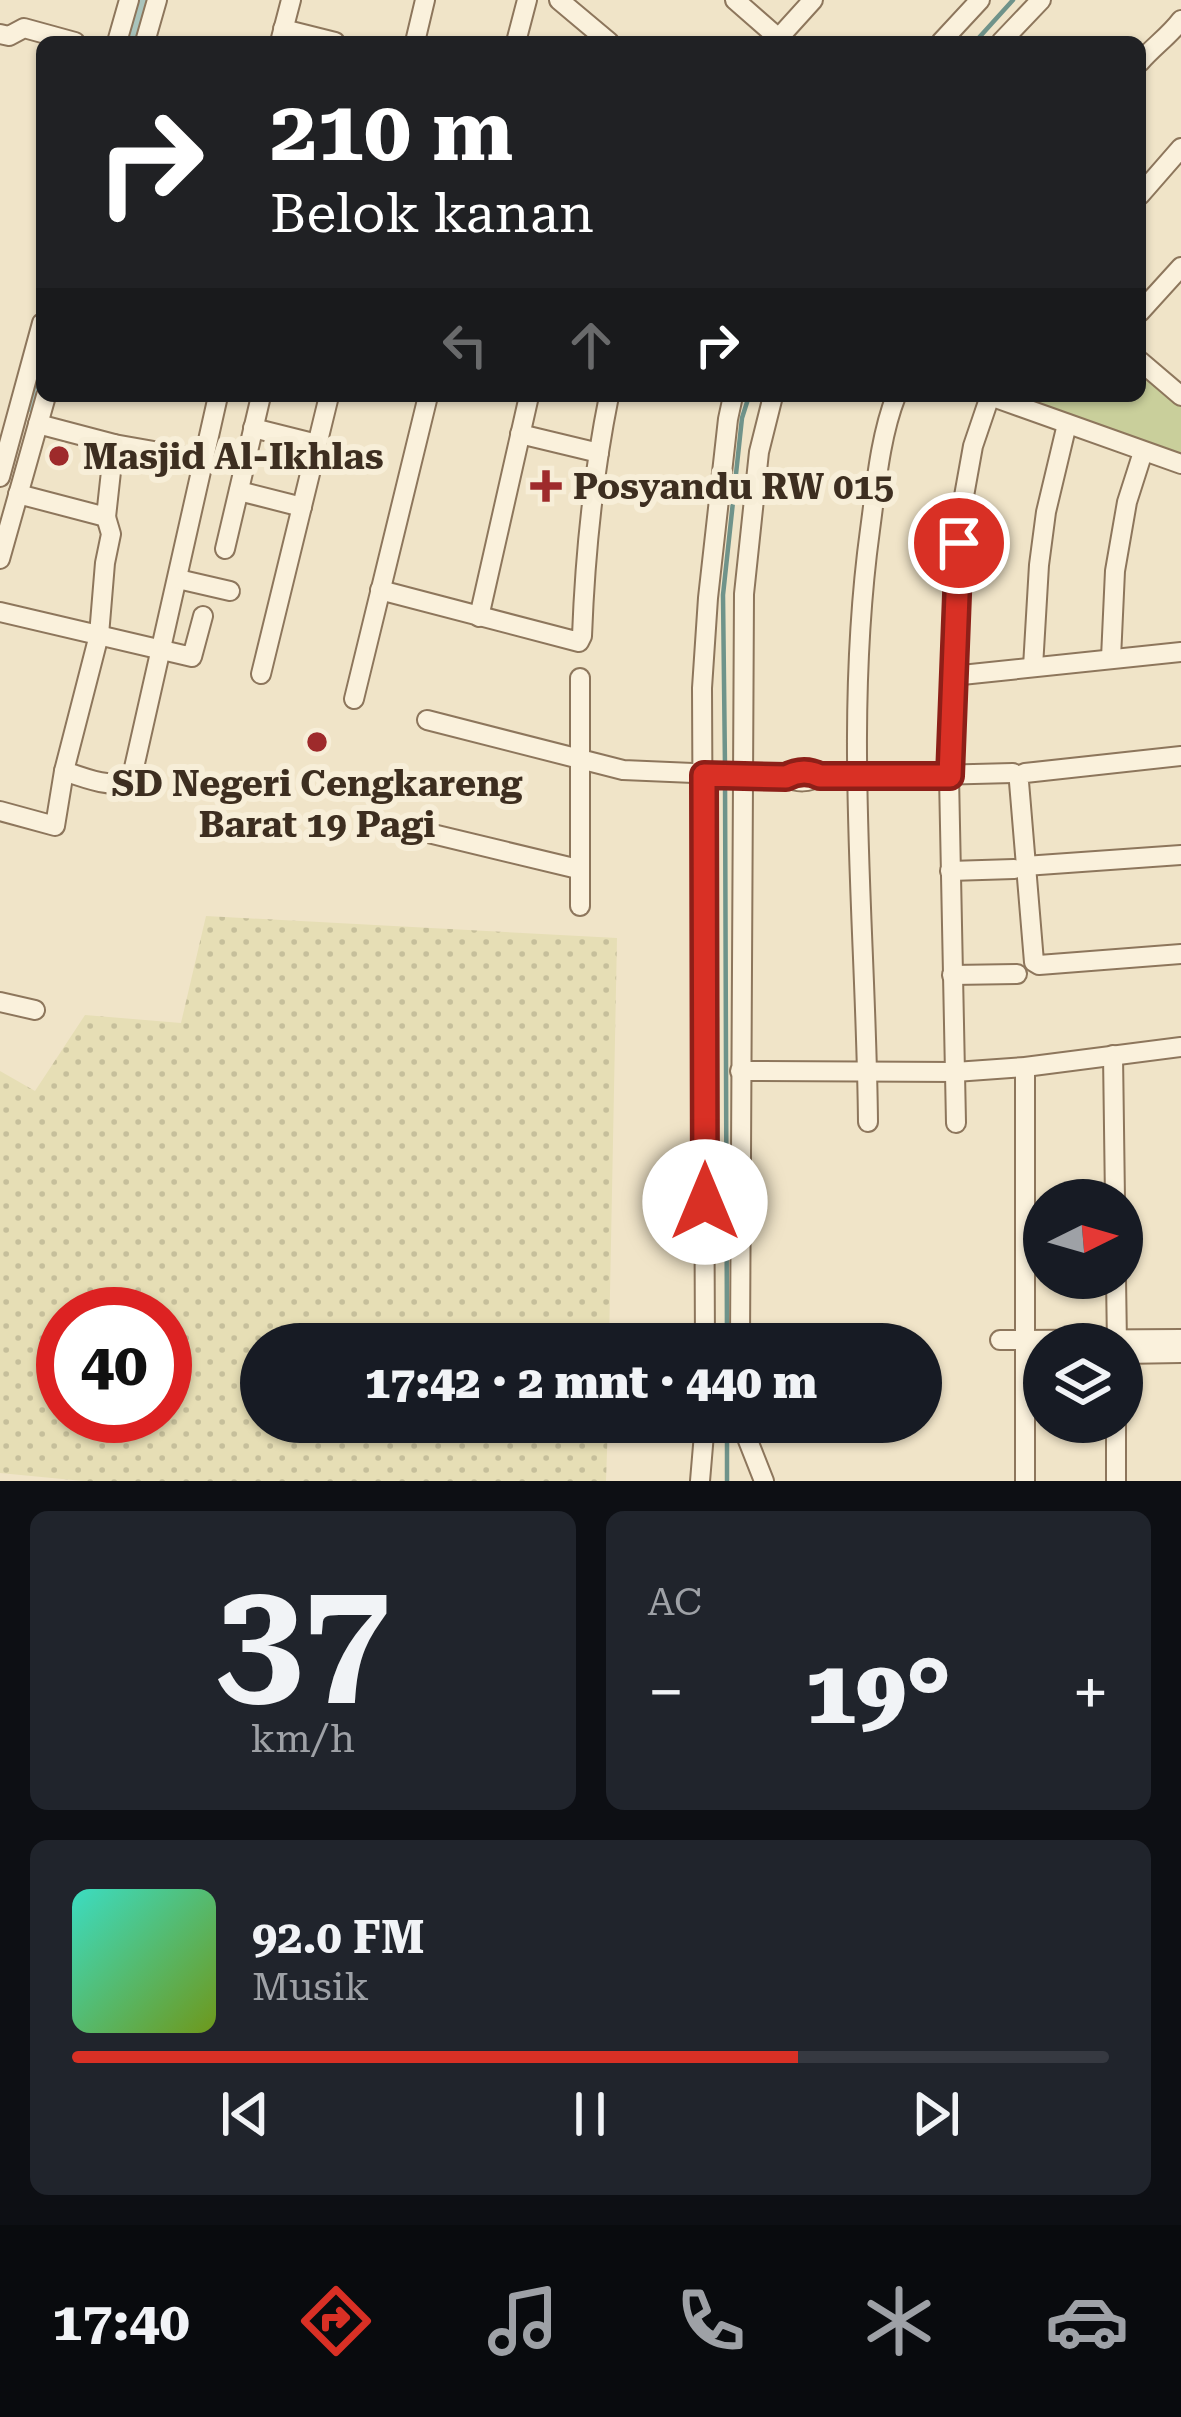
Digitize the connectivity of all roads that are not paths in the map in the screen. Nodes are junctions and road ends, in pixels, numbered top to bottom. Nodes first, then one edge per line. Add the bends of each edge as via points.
1 (129, 0) edge
2 (157, 0) edge
3 (291, 0) edge
4 (425, 0) edge
5 (527, 0) edge
6 (559, 0) edge
7 (735, 0) edge
8 (813, 0) edge
9 (980, 0) edge
10 (1042, 0) edge
11 (1178, 29) edge
12 (0, 34) edge
13 (53, 36) edge
14 (119, 36) edge
15 (148, 36) edge
16 (281, 36) edge
17 (416, 36) edge
18 (518, 36) edge
19 (602, 36) edge
20 (774, 36) edge
21 (782, 36) edge
22 (947, 36) edge
23 (1007, 36) edge
24 (1146, 56) edge
25 (1181, 148) edge
26 (1146, 188) edge
27 (1181, 267) edge
28 (1146, 305) edge
29 (36, 343) edge
30 (1146, 365) edge
31 (1179, 390) edge
32 (44, 402) edge
33 (217, 402) edge
34 (260, 402) edge
35 (328, 402) edge
36 (427, 402) edge
37 (528, 402) edge
38 (608, 402) edge
39 (732, 402) edge
40 (772, 402) edge
41 (895, 402) edge
42 (988, 402) edge
43 (1006, 402) edge
44 (38, 424) junction
45 (1067, 424) junction
46 (254, 428) junction
47 (520, 434) junction
48 (114, 444) junction
49 (317, 444) junction
50 (1143, 452) junction
51 (598, 453) junction
52 (205, 460) junction
53 (1181, 464) edge
54 (1, 468) edge
55 (238, 491) junction
56 (18, 494) junction
57 (302, 507) junction
58 (106, 517) junction
59 (225, 549) dead end
60 (0, 559) edge
61 (178, 579) junction
62 (380, 590) junction
63 (230, 591) dead end
64 (0, 612) edge
65 (202, 616) dead end
66 (479, 617) junction
67 (99, 634) junction
68 (160, 649) junction
69 (1181, 652) edge
70 (1111, 658) junction
71 (1033, 667) junction
72 (261, 674) dead end
73 (952, 676) junction
74 (580, 678) dead end
75 (354, 699) dead end
76 (427, 720) dead end
77 (1181, 756) edge
78 (579, 760) junction
79 (64, 771) junction
80 (1013, 773) dead end
81 (724, 775) junction
82 (950, 776) junction
83 (856, 777) junction
84 (0, 811) edge
85 (416, 830) dead end
86 (1181, 855) edge
87 (1019, 867) junction
88 (578, 869) junction
89 (950, 871) junction
90 (580, 906) dead end
91 (1181, 954) edge
92 (1017, 974) dead end
93 (952, 975) junction
94 (0, 1002) edge
95 (35, 1010) dead end
96 (1181, 1047) edge
97 (1113, 1055) junction
98 (1025, 1067) junction
99 (740, 1071) junction
100 (955, 1072) junction
101 (868, 1073) junction
102 (868, 1122) dead end
103 (956, 1123) dead end
104 (1115, 1179) edge
105 (706, 1323) edge
106 (740, 1323) edge
107 (1030, 1323) edge
108 (1181, 1339) edge
109 (1143, 1343) edge
110 (999, 1346) dead end
111 (1023, 1348) edge
112 (1143, 1349) edge
113 (1181, 1353) edge
114 (703, 1443) edge
115 (749, 1443) edge
116 (1027, 1443) edge
117 (1116, 1443) edge
118 (700, 1481) edge
119 (764, 1481) edge
120 (1025, 1481) edge
121 (1116, 1481) edge

1 - 14 street
2 - 15 street
3 - 16 street
4 - 17 street
5 - 18 street
6 - 19 street
7 - 20 street
8 - 21 street
9 - 22 street
10 - 23 street
11 - 24 street
12 - 13 street via 24,28
25 - 26 street
27 - 28 street
29 - 54 street
30 - 31 street
32 - 44 street
33 - 52 street
34 - 46 street
35 - 49 street
36 - 62 street
37 - 47 street
38 - 51 street
39 - 81 street via 702,688
40 - 81 street via 759,452
41 - 83 street via 865,568
42 - 73 street via 964,496
43 - 45 street
44 - 48 street
44 - 56 street
45 - 50 street
45 - 71 street via 1046,512
46 - 49 street
46 - 55 street
47 - 51 street
47 - 66 street
48 - 52 street
48 - 58 street
49 - 57 street
50 - 53 street
50 - 70 street via 1115,571
51 - 66 street via 579,641
52 - 61 street
55 - 57 street
55 - 59 street
56 - 58 street
56 - 60 street
57 - 72 street
58 - 67 street via 111,534
61 - 63 street
61 - 68 street
62 - 66 street
62 - 75 street
64 - 67 street
65 - 68 street via 192,656
67 - 68 street
67 - 79 street
68 - 79 street via 131,781
69 - 70 street
70 - 71 street
71 - 73 street
73 - 82 street
74 - 78 street
76 - 78 street
77 - 87 street via 1022,774
78 - 81 street
78 - 88 street
79 - 84 street via 55,826
80 - 82 street
81 - 83 street
81 - 99 street
81 - 105 street
82 - 83 street
82 - 89 street
83 - 101 street
85 - 88 street
86 - 87 street
87 - 89 street
87 - 91 street via 1036,964
88 - 90 street
89 - 93 street
92 - 93 street
93 - 100 street
94 - 95 street
96 - 97 street
97 - 98 street
97 - 104 street
98 - 100 street
98 - 107 street
99 - 101 street
99 - 106 street
100 - 101 street
100 - 103 street
101 - 102 street
108 - 109 street
110 - 111 street
112 - 113 street
114 - 118 street
115 - 119 street
116 - 120 street
117 - 121 street

